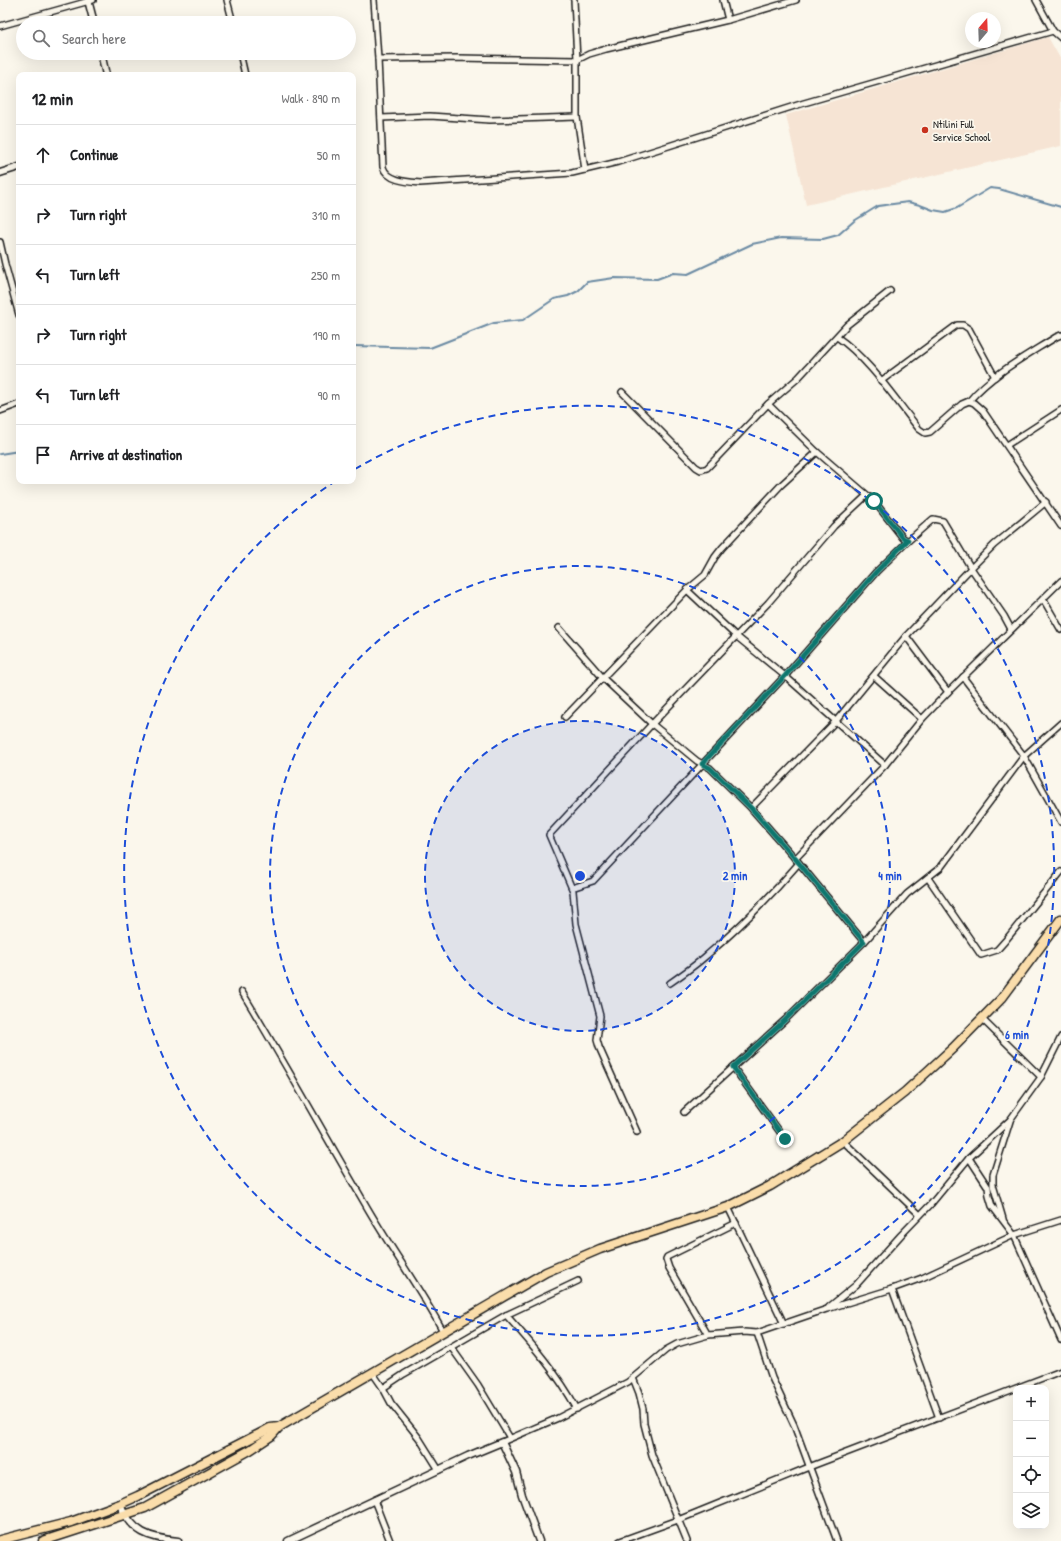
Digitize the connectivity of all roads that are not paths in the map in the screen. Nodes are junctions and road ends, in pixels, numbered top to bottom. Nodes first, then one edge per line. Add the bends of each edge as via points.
1 (90, 0) edge
2 (227, 0) edge
3 (374, 0) edge
4 (574, 0) edge
5 (723, 0) edge
6 (796, 0) edge
7 (1036, 0) edge
8 (35, 16) edge
9 (93, 16) edge
10 (231, 16) edge
11 (728, 20) junction
12 (16, 21) edge
13 (0, 26) edge
14 (1053, 31) junction
15 (1061, 38) edge
16 (378, 59) junction
17 (103, 60) edge
18 (242, 60) edge
19 (577, 60) junction
20 (105, 72) edge
21 (244, 72) edge
22 (577, 117) junction
23 (381, 118) junction
24 (16, 168) edge
25 (585, 170) junction
26 (0, 173) edge
27 (0, 242) edge
28 (890, 291) dead end
29 (16, 303) edge
30 (1061, 335) edge
31 (837, 337) junction
32 (995, 377) junction
33 (881, 381) junction
34 (622, 392) dead end
35 (969, 401) junction
36 (768, 404) junction
37 (16, 405) edge
38 (1061, 410) edge
39 (0, 411) edge
40 (1007, 445) junction
41 (817, 452) junction
42 (866, 496) junction
43 (1046, 502) junction
44 (1061, 526) edge
45 (908, 540) junction
46 (971, 568) junction
47 (1061, 581) edge
48 (687, 590) junction
49 (1043, 599) junction
50 (559, 628) dead end
51 (1011, 629) junction
52 (1061, 630) edge
53 (736, 636) junction
54 (906, 636) junction
55 (785, 676) junction
56 (874, 676) junction
57 (964, 677) junction
58 (603, 678) junction
59 (948, 692) junction
60 (565, 717) dead end
61 (922, 719) junction
62 (836, 721) junction
63 (1061, 723) edge
64 (652, 724) junction
65 (1024, 756) junction
66 (702, 764) junction
67 (885, 765) junction
68 (751, 808) junction
69 (1061, 822) edge
70 (797, 861) junction
71 (1061, 872) edge
72 (928, 878) junction
73 (572, 888) junction
74 (1061, 918) edge
75 (864, 942) junction
76 (670, 983) dead end
77 (242, 992) dead end
78 (982, 1019) junction
79 (1061, 1037) edge
80 (733, 1067) junction
81 (1041, 1077) junction
82 (684, 1112) dead end
83 (1010, 1120) junction
84 (636, 1132) dead end
85 (785, 1139) dead end
86 (843, 1141) junction
87 (969, 1158) junction
88 (991, 1186) junction
89 (728, 1207) junction
90 (920, 1214) junction
91 (1061, 1220) edge
92 (1003, 1221) junction
93 (736, 1223) junction
94 (1014, 1235) junction
95 (578, 1281) dead end
96 (892, 1289) junction
97 (827, 1309) junction
98 (506, 1315) junction
99 (784, 1324) junction
100 (443, 1331) junction
101 (757, 1333) junction
102 (708, 1335) junction
103 (1061, 1340) edge
104 (451, 1347) junction
105 (1061, 1371) edge
106 (372, 1372) junction
107 (633, 1378) junction
108 (383, 1388) junction
109 (577, 1409) junction
110 (939, 1418) junction
111 (278, 1427) junction
112 (510, 1438) junction
113 (502, 1442) junction
114 (809, 1467) junction
115 (439, 1470) junction
116 (374, 1500) junction
117 (120, 1504) junction
118 (124, 1515) junction
119 (678, 1520) junction
120 (0, 1540) edge
121 (43, 1541) edge
122 (178, 1541) edge
123 (288, 1541) edge
124 (390, 1541) edge
125 (539, 1541) edge
126 (620, 1541) edge
127 (687, 1541) edge
128 (837, 1541) edge

1 - 8 street
1 - 9 street
2 - 10 street
3 - 16 street
4 - 19 street
5 - 11 street
6 - 11 street
7 - 14 street
11 - 19 street via 606,49
12 - 13 street
14 - 15 street
14 - 25 street
16 - 19 street
16 - 23 street
17 - 20 street
18 - 21 street
19 - 22 street
22 - 23 street via 490,120 430,116
22 - 25 street
23 - 25 street via 384,172 397,180 436,183
24 - 26 street
27 - 29 street
28 - 31 street via 847,325
30 - 32 street
31 - 33 street via 845,342
31 - 36 street via 798,378
32 - 33 street via 969,329 957,325
32 - 35 street
33 - 35 street via 925,433 930,432 962,404
34 - 36 street via 701,470 707,468
35 - 40 street via 983,411
36 - 41 street
37 - 39 street
38 - 40 street
40 - 43 street
41 - 42 street
41 - 48 street via 722,548 705,575
42 - 45 street via 874,501 903,538
42 - 53 street via 821,540 768,603
43 - 44 street
43 - 46 street via 994,545
45 - 46 street via 933,519 943,521
45 - 55 street via 876,572
46 - 51 street
46 - 54 street
47 - 49 street
48 - 53 street
48 - 58 street
49 - 51 street
49 - 52 street
50 - 58 street
51 - 57 street
53 - 55 street
53 - 64 street
54 - 56 street
54 - 59 street
55 - 62 street
55 - 66 street
56 - 61 street
56 - 62 street
57 - 59 street
57 - 65 street
58 - 60 street
58 - 64 street
59 - 61 street
61 - 67 street
62 - 67 street
62 - 68 street
63 - 65 street
64 - 66 street
64 - 73 street via 550,835
65 - 69 street
65 - 72 street via 941,867
66 - 68 street via 710,768
66 - 73 street via 593,881
67 - 70 street
68 - 70 street
70 - 75 street
70 - 76 street via 780,886 750,916 707,955
71 - 72 street via 997,950 981,955
72 - 75 street via 907,894
73 - 84 street via 576,924 600,1016 597,1040 599,1048
74 - 78 highway via 1002,998
75 - 80 street
77 - 100 street
78 - 81 street
78 - 86 highway via 906,1092
79 - 81 street
80 - 82 street
80 - 85 street
81 - 83 street
83 - 87 street
83 - 88 street
86 - 89 highway via 770,1186
86 - 90 street
87 - 88 street
87 - 90 street
88 - 92 street
88 - 92 street via 990,1201
89 - 93 street
89 - 100 highway via 600,1249 546,1272
90 - 97 street via 856,1285
91 - 94 street
92 - 94 street
93 - 99 street
93 - 102 street via 667,1256 666,1259 672,1274
94 - 96 street via 922,1278
94 - 103 street
95 - 98 street
96 - 97 street
96 - 110 street
97 - 99 street
98 - 104 street
98 - 109 street via 540,1353
99 - 101 street
100 - 106 highway
101 - 102 street
101 - 114 street via 772,1378 794,1424
102 - 107 street via 666,1350
104 - 108 street
104 - 112 street
105 - 110 street
106 - 108 street
106 - 111 highway
107 - 109 street
107 - 119 street via 643,1409 652,1456
108 - 115 street
109 - 112 street
110 - 114 street
111 - 117 highway via 270,1428
111 - 118 highway via 267,1438 220,1468 145,1508
112 - 113 street
113 - 115 street
113 - 125 street via 516,1472
114 - 119 street
114 - 128 street
115 - 116 street
116 - 123 street
116 - 124 street
117 - 118 street
117 - 120 highway via 71,1522
118 - 121 highway
118 - 122 street via 143,1534
119 - 126 street
119 - 127 street

